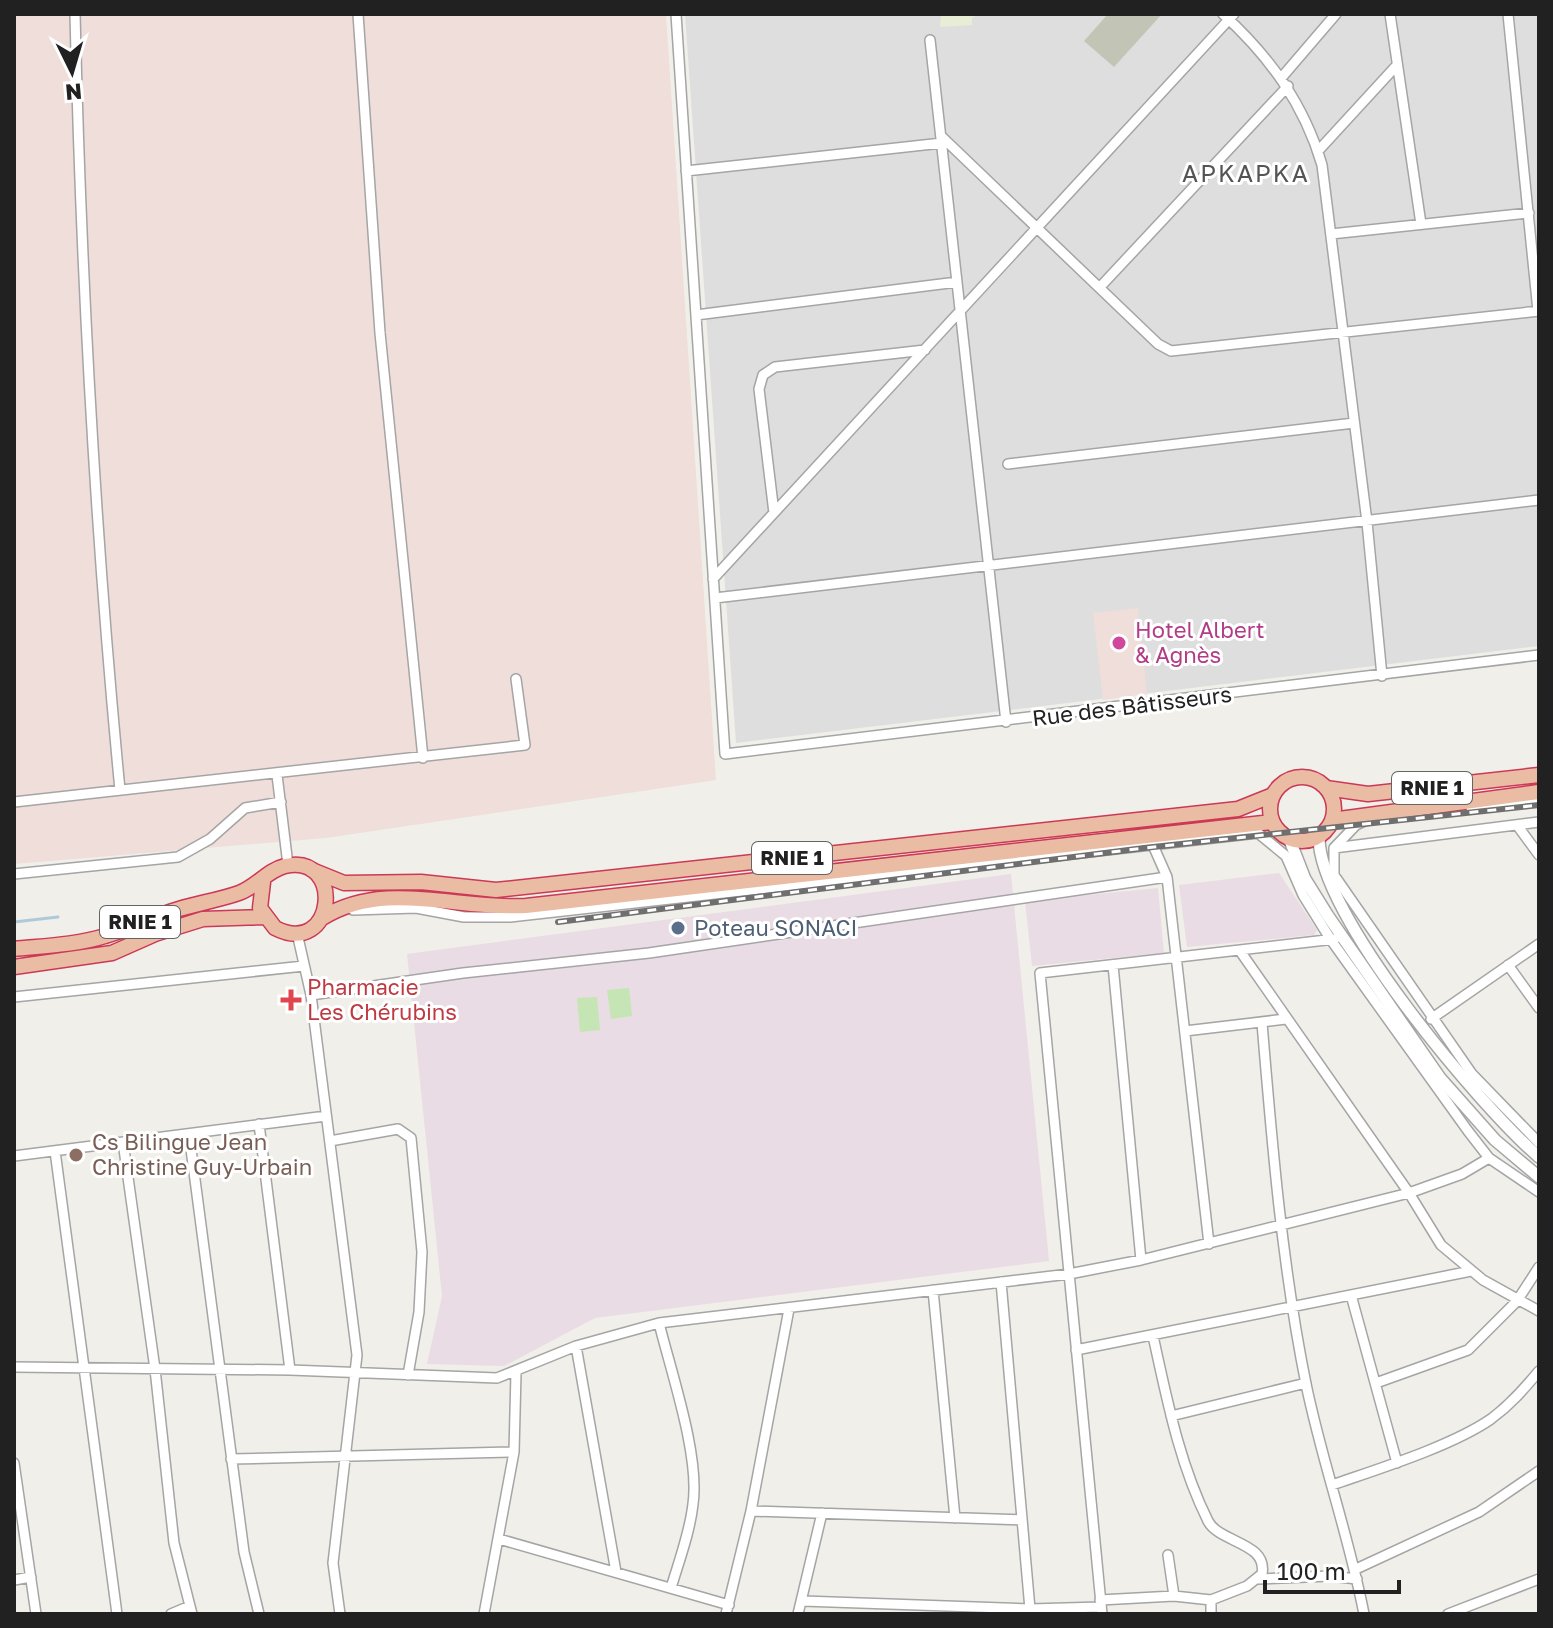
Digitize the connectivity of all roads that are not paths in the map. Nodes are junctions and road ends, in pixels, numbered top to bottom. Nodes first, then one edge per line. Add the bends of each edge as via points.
1 (75, 14) edge
2 (358, 14) edge
3 (676, 14) edge
4 (1336, 14) edge
5 (1390, 14) edge
6 (1508, 14) edge
7 (1228, 16) edge
8 (930, 40) dead end
9 (1397, 65) junction
10 (1285, 81) junction
11 (942, 140) junction
12 (1318, 151) junction
13 (686, 171) junction
14 (1529, 213) junction
15 (1421, 224) junction
16 (1038, 227) junction
17 (1331, 234) junction
18 (957, 282) junction
19 (1101, 286) junction
20 (1539, 311) edge
21 (961, 313) junction
22 (696, 315) junction
23 (1343, 332) junction
24 (925, 350) junction
25 (1354, 423) junction
26 (1008, 464) dead end
27 (1539, 500) edge
28 (774, 513) junction
29 (1367, 522) junction
30 (989, 565) junction
31 (713, 579) junction
32 (715, 598) junction
33 (1539, 655) edge
34 (1382, 676) junction
35 (516, 679) dead end
36 (1006, 722) junction
37 (423, 758) junction
38 (277, 775) junction
39 (1539, 775) edge
40 (1326, 788) junction
41 (120, 790) junction
42 (1539, 792) edge
43 (1273, 795) junction
44 (1539, 801) edge
45 (14, 802) edge
46 (281, 802) junction
47 (1332, 820) junction
48 (1272, 822) junction
49 (1539, 822) edge
50 (1517, 825) junction
51 (1319, 836) junction
52 (1289, 838) junction
53 (1152, 843) junction
54 (1334, 848) junction
55 (1539, 855) edge
56 (288, 865) junction
57 (312, 870) junction
58 (14, 874) edge
59 (1167, 877) junction
60 (263, 882) junction
61 (328, 914) junction
62 (263, 917) junction
63 (297, 933) junction
64 (1336, 938) junction
65 (1539, 944) edge
66 (14, 949) edge
67 (1240, 951) junction
68 (1176, 958) junction
69 (1113, 965) junction
70 (1508, 965) junction
71 (304, 966) junction
72 (14, 967) edge
73 (311, 995) junction
74 (14, 997) edge
75 (1539, 1008) edge
76 (1286, 1019) junction
77 (1431, 1019) junction
78 (1262, 1023) junction
79 (1185, 1031) junction
80 (326, 1116) junction
81 (259, 1124) junction
82 (189, 1134) junction
83 (330, 1141) junction
84 (123, 1142) junction
85 (1539, 1143) edge
86 (55, 1151) junction
87 (14, 1156) edge
88 (1539, 1157) edge
89 (1489, 1158) junction
90 (1539, 1177) edge
91 (1539, 1192) edge
92 (1409, 1193) junction
93 (1279, 1226) junction
94 (1209, 1244) junction
95 (1141, 1260) junction
96 (1539, 1267) edge
97 (1471, 1271) junction
98 (1069, 1274) junction
99 (1001, 1282) junction
100 (933, 1290) junction
101 (1351, 1295) junction
102 (1517, 1301) junction
103 (1292, 1307) junction
104 (789, 1309) junction
105 (1539, 1311) edge
106 (659, 1323) junction
107 (1153, 1336) junction
108 (576, 1346) junction
109 (1076, 1350) junction
110 (86, 1366) junction
111 (14, 1367) edge
112 (155, 1369) junction
113 (221, 1370) junction
114 (290, 1370) junction
115 (1539, 1371) edge
116 (357, 1372) junction
117 (516, 1373) junction
118 (408, 1375) junction
119 (1306, 1383) junction
120 (1376, 1383) junction
121 (1171, 1416) junction
122 (514, 1452) junction
123 (346, 1454) junction
124 (231, 1459) junction
125 (14, 1463) edge
126 (1397, 1463) junction
127 (1539, 1471) edge
128 (1332, 1485) junction
129 (751, 1511) junction
130 (822, 1513) junction
131 (955, 1518) junction
132 (1022, 1520) junction
133 (499, 1539) junction
134 (1168, 1555) dead end
135 (616, 1572) junction
136 (1356, 1574) junction
137 (31, 1577) junction
138 (1258, 1579) junction
139 (1539, 1579) edge
140 (14, 1580) edge
141 (671, 1588) junction
142 (1174, 1596) junction
143 (1211, 1600) junction
144 (803, 1601) junction
145 (1101, 1607) edge
146 (728, 1609) edge
147 (1030, 1609) junction
148 (191, 1610) edge
149 (36, 1614) edge
150 (117, 1614) edge
151 (171, 1614) edge
152 (259, 1614) edge
153 (340, 1614) edge
154 (484, 1614) edge
155 (798, 1614) edge
156 (1211, 1614) edge
157 (1364, 1614) edge
158 (1448, 1614) edge

1 - 41 street via 92,459
2 - 37 street via 378,318
3 - 13 street
4 - 10 street
5 - 9 street
6 - 14 street
7 - 10 street
7 - 16 street
8 - 11 street
9 - 12 street
9 - 15 street
10 - 12 street
10 - 19 street
11 - 13 street
11 - 16 street
11 - 18 street
12 - 17 street
13 - 22 street
14 - 15 street
14 - 20 street
15 - 17 street
16 - 19 street
16 - 21 street
17 - 23 street
18 - 21 street
18 - 22 street
19 - 23 street via 1171,351
20 - 23 street
21 - 24 street
21 - 30 street
22 - 31 street
23 - 25 street
24 - 28 street
24 - 28 street via 775,367 763,375 759,389
25 - 26 street
25 - 29 street
27 - 29 street
28 - 31 street
29 - 30 street
29 - 34 street
30 - 32 street
30 - 36 street
31 - 32 street
32 - 36 street, Rue des Bâtisseurs via 725,754
33 - 34 street, Rue des Bâtisseurs
34 - 36 street, Rue des Bâtisseurs
35 - 37 street via 525,745
37 - 38 street
38 - 41 street
38 - 46 street
39 - 40 highway, RNIE 1 via 1368,794
40 - 43 highway, RNIE 1 via 1294,778
40 - 47 highway
41 - 45 street
42 - 47 highway, RNIE 1
43 - 48 highway
43 - 57 highway, RNIE 1 via 1238,809 496,890 421,882 344,883
44 - 54 street via 1364,820
46 - 56 street
46 - 58 street via 245,808 210,839 178,857
47 - 51 highway
48 - 52 highway
48 - 61 highway, RNIE 1 via 526,906 489,909 391,897 364,899
49 - 50 street
50 - 54 street
50 - 55 street
51 - 52 highway via 1307,841
51 - 88 street via 1322,869 1384,975 1486,1108
52 - 64 street
53 - 59 street
53 - 61 street via 510,917 464,917 416,908
53 - 64 street via 1258,833 1267,837 1286,856 1303,895
54 - 77 street via 1334,875
56 - 57 highway, RNIE 1
56 - 60 highway, RNIE 1
57 - 61 highway via 323,882
59 - 68 street
59 - 73 street via 649,953
60 - 62 highway via 258,899
60 - 66 highway, RNIE 1 via 106,936
61 - 63 highway, RNIE 1
62 - 63 highway, RNIE 1 via 278,930
62 - 72 highway, RNIE 1 via 203,919 112,953
63 - 71 street
64 - 67 street
64 - 89 street via 1434,1087
64 - 90 street via 1440,1078 1495,1140
65 - 70 street
67 - 68 street
67 - 76 street
68 - 69 street
68 - 79 street
69 - 95 street
69 - 98 street via 1040,973
70 - 75 street
70 - 77 street
71 - 73 street
71 - 74 street
73 - 80 street
76 - 78 street
76 - 92 street
77 - 85 street via 1472,1074
78 - 79 street
78 - 93 street
79 - 94 street
80 - 81 street
80 - 83 street
81 - 82 street
81 - 114 street
82 - 84 street
82 - 113 street
83 - 116 street
83 - 118 street via 398,1129 411,1138 422,1252
84 - 86 street
84 - 112 street
86 - 87 street
86 - 110 street
89 - 91 street
89 - 92 street
92 - 93 street
92 - 97 street via 1441,1245
93 - 94 street
93 - 103 street
94 - 95 street
95 - 98 street
96 - 102 street
97 - 101 street
97 - 102 street
98 - 99 street
98 - 109 street
99 - 100 street
99 - 132 street
100 - 104 street
100 - 131 street
101 - 103 street
101 - 120 street
102 - 105 street
102 - 120 street via 1468,1350
103 - 107 street
103 - 119 street
104 - 106 street
104 - 129 street
106 - 108 street
106 - 141 street via 694,1489
107 - 109 street
107 - 121 street
108 - 117 street
108 - 135 street
109 - 145 street
110 - 111 street
110 - 112 street
110 - 150 street
112 - 113 street
112 - 148 street via 174,1543
113 - 114 street
113 - 124 street
114 - 116 street
115 - 126 street via 1488,1421
116 - 118 street
116 - 123 street
117 - 118 street via 485,1379
117 - 122 street
119 - 121 street
119 - 128 street
120 - 126 street
121 - 138 street via 1209,1526 1254,1552 1263,1568
122 - 123 street
122 - 133 street
123 - 124 street
123 - 153 street via 333,1563
124 - 152 street via 245,1560
125 - 137 street
126 - 128 street
127 - 136 street via 1466,1519
128 - 136 street
129 - 130 street
129 - 146 street
130 - 131 street
130 - 144 street
131 - 132 street
132 - 147 street
133 - 135 street
133 - 154 street
134 - 142 street
135 - 141 street
136 - 138 street
136 - 157 street
137 - 140 street
137 - 149 street
138 - 143 street
139 - 158 street
141 - 146 street
142 - 143 street
142 - 145 street
143 - 156 street
144 - 147 street
144 - 155 street
145 - 147 street
148 - 151 street

